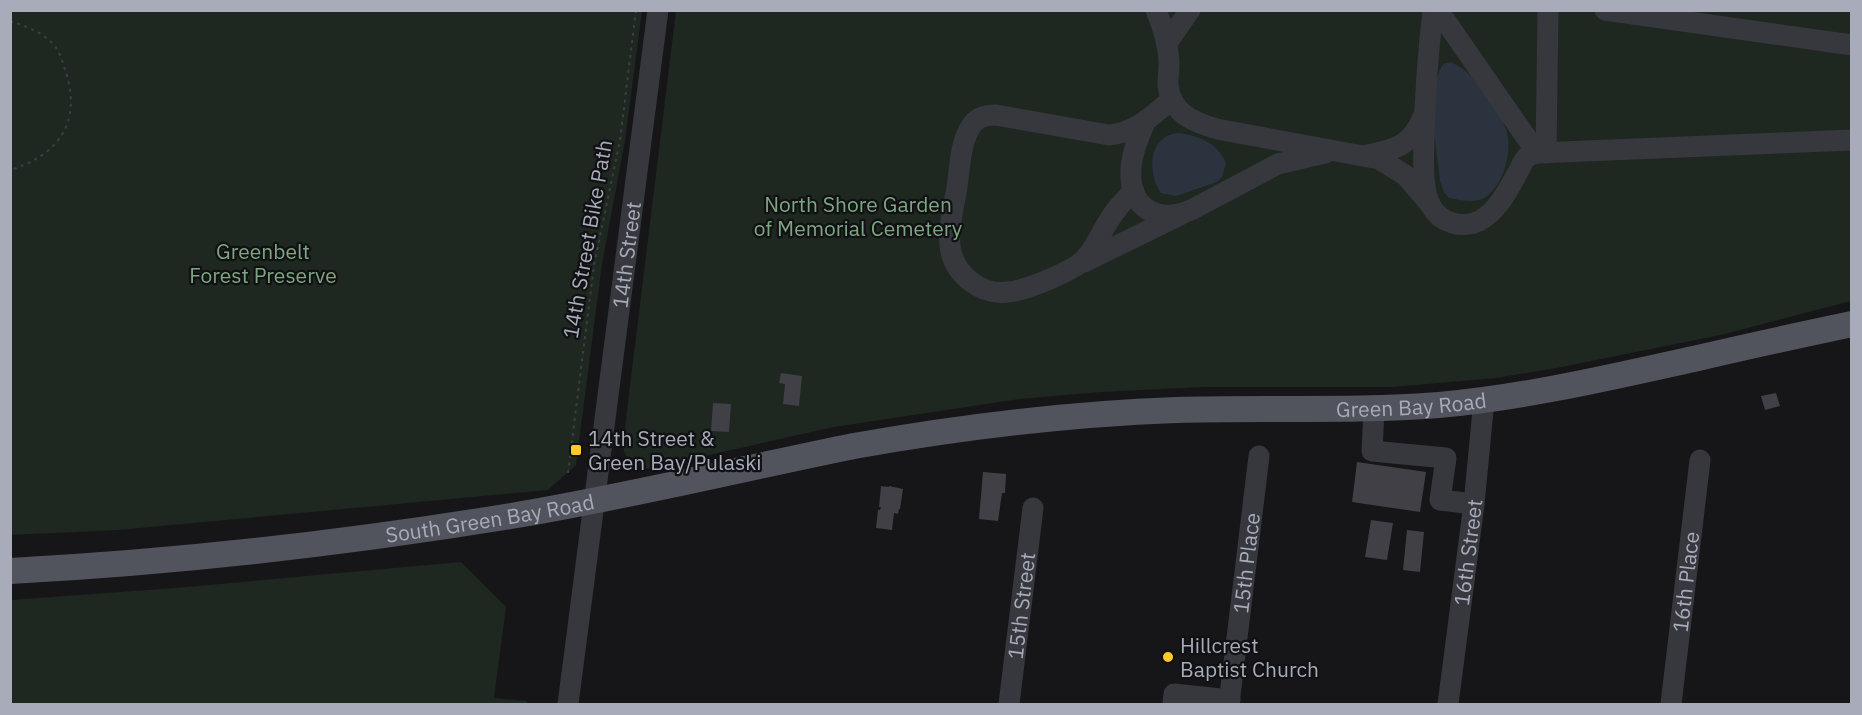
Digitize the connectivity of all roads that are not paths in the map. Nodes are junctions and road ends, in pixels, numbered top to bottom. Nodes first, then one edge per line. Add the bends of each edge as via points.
1 (658, 10) edge
2 (1156, 10) edge
3 (1190, 10) edge
4 (1432, 10) edge
5 (1438, 10) edge
6 (1548, 10) edge
7 (1605, 10) edge
8 (1167, 43) junction
9 (1851, 45) edge
10 (1171, 100) junction
11 (1425, 113) junction
12 (1146, 120) junction
13 (1851, 140) edge
14 (1342, 151) junction
15 (1541, 153) junction
16 (1367, 155) junction
17 (1134, 191) junction
18 (1431, 206) junction
19 (1180, 215) junction
20 (1076, 266) junction
21 (1851, 324) edge
22 (1484, 400) junction
23 (1374, 409) junction
24 (964, 428) joint
25 (1259, 456) dead end
26 (1700, 460) dead end
27 (595, 500) junction
28 (1474, 504) junction
29 (1033, 508) dead end
30 (10, 571) edge
31 (1230, 702) edge
32 (568, 705) edge
33 (1010, 705) edge
34 (1173, 705) edge
35 (1448, 705) edge
36 (1671, 705) edge

1 - 27 street, 14th Street
2 - 8 street
3 - 8 street
4 - 11 street
5 - 15 street
6 - 15 street
7 - 9 street
8 - 10 street
10 - 12 street
10 - 14 street via 1184,116 1198,124
11 - 16 street via 1412,138 1401,146
11 - 18 street via 1425,181
12 - 17 street via 1131,169
12 - 20 street via 1131,130 1109,135 996,115 972,124 968,132 950,231 953,258 964,276 980,287 1009,292
13 - 15 street
14 - 16 street
14 - 19 street via 1278,164
15 - 18 street via 1528,156 1505,196 1478,221 1457,224 1438,216
16 - 18 street via 1406,175
17 - 19 street via 1142,206 1150,211 1169,217
17 - 20 street via 1115,211 1087,257
19 - 20 street
21 - 22 main road, Green Bay Road via 1612,378
22 - 23 main road, Green Bay Road
22 - 28 street, 16th Street
23 - 24 main road, Green Bay Road via 1177,410
23 - 28 street via 1372,451 1446,459 1440,500
24 - 27 main road, South Green Bay Road via 833,450
25 - 31 street, 15th Place
26 - 36 street, 16th Place
27 - 30 main road, South Green Bay Road via 367,538 196,557
27 - 32 street, 14th Street
28 - 35 street, 16th Street
29 - 33 street, 15th Street
31 - 34 street via 1174,694

